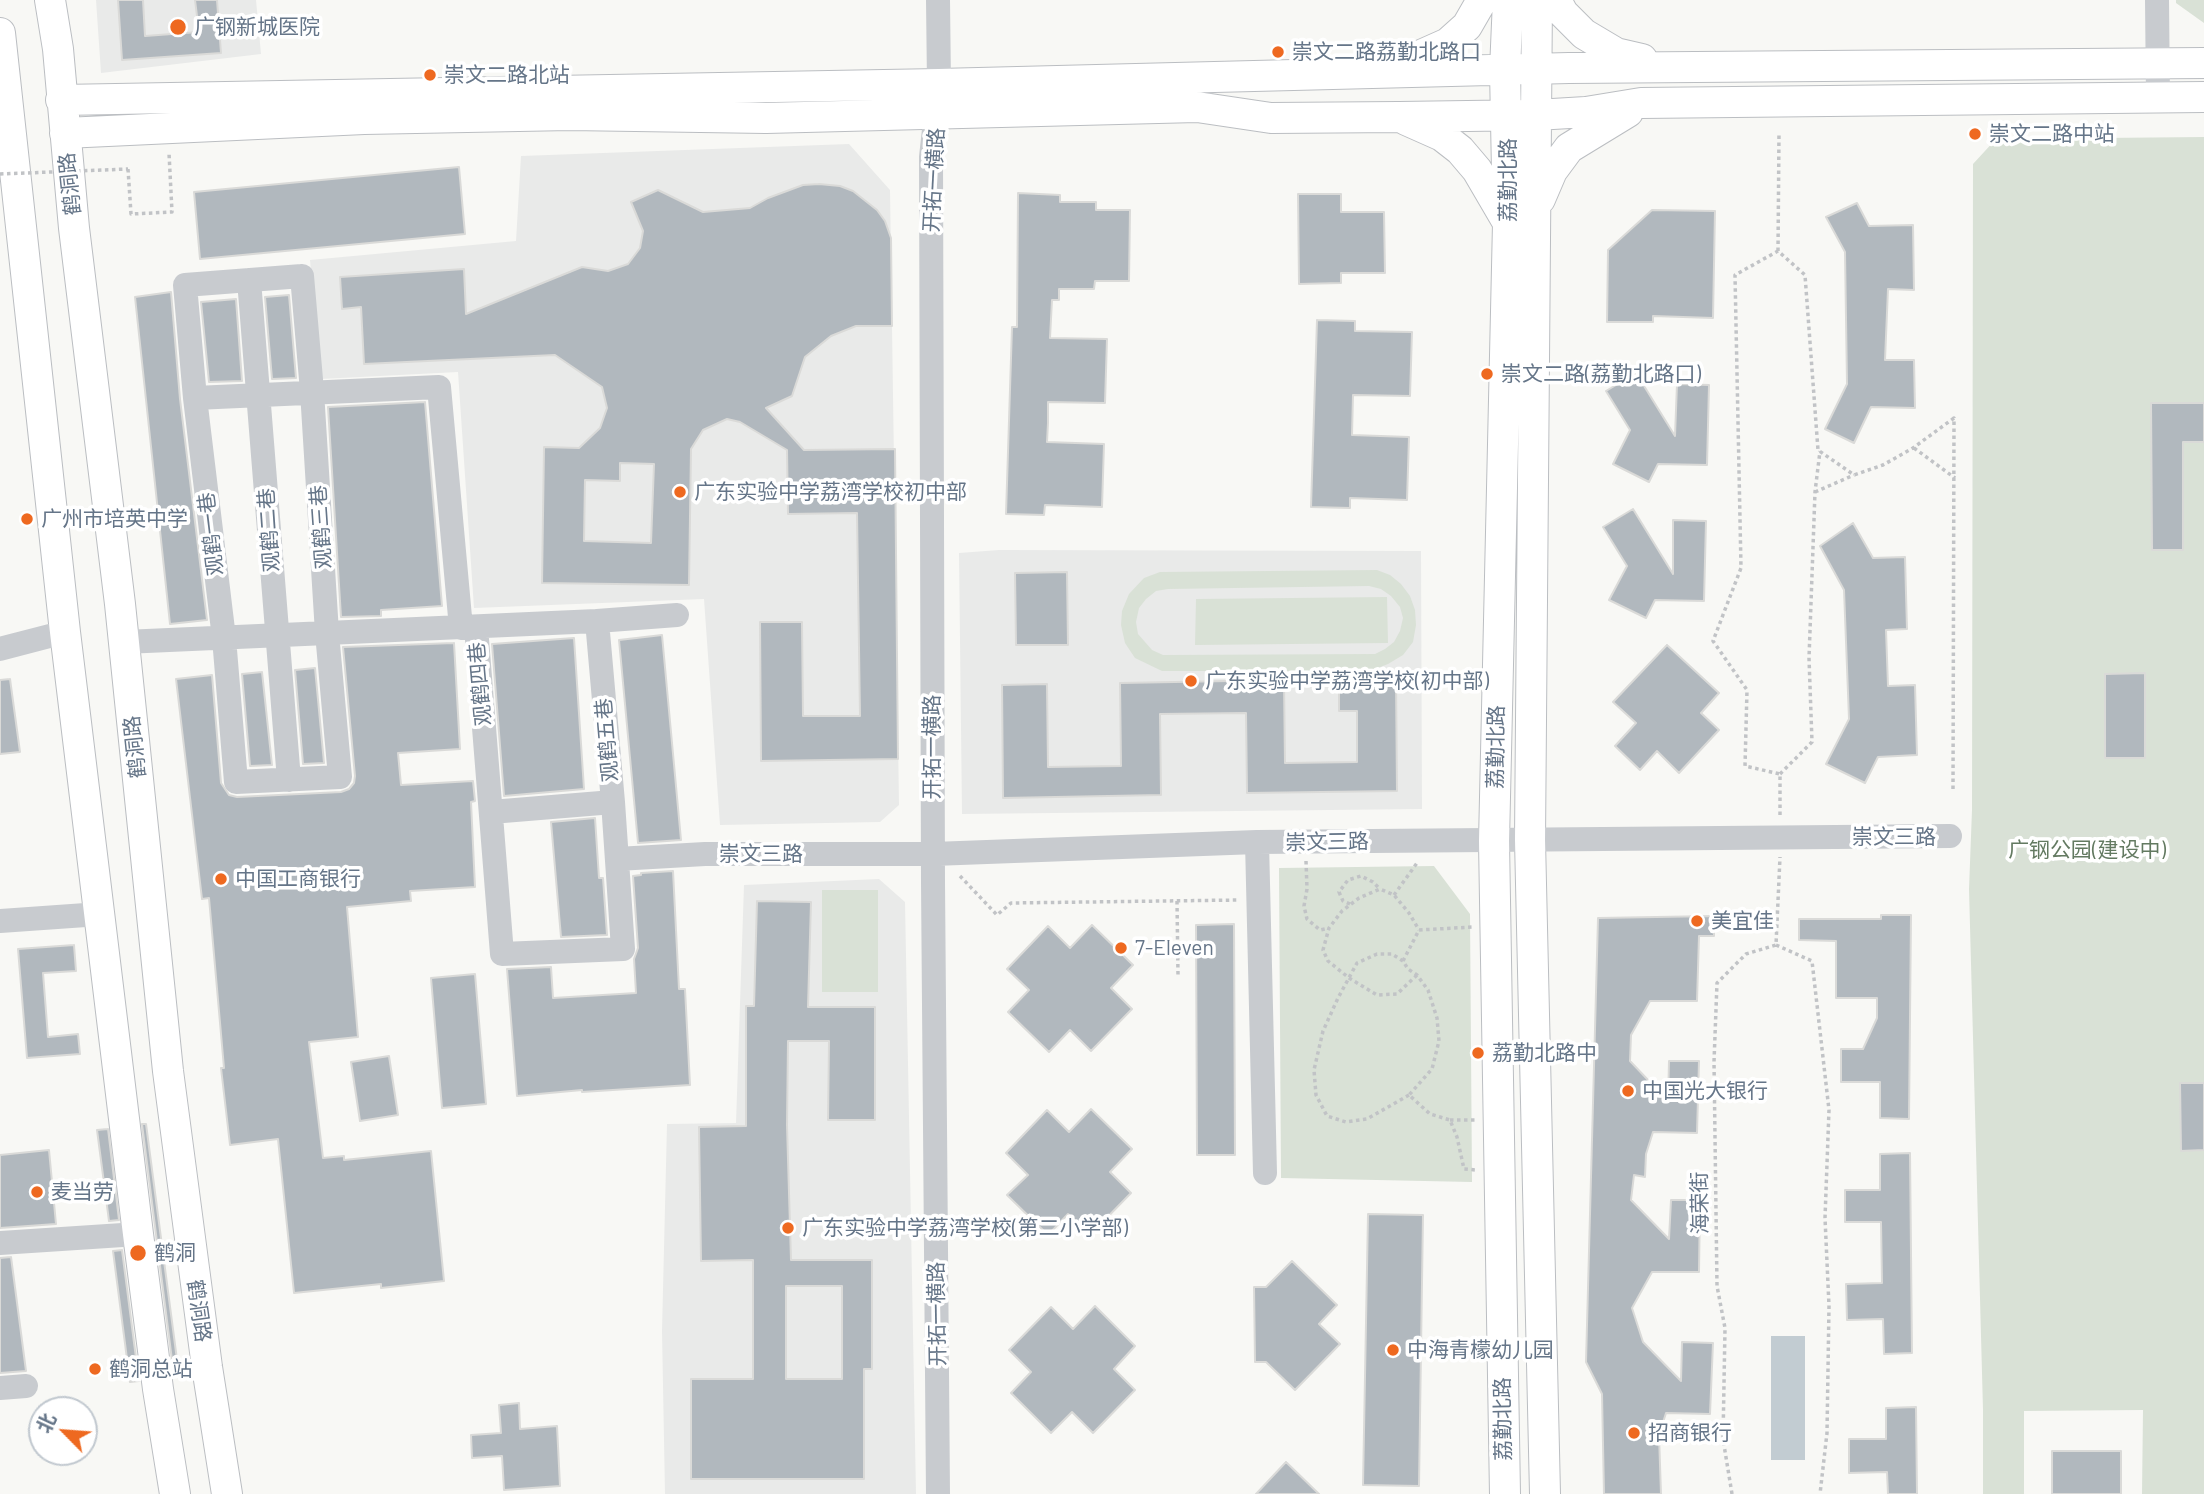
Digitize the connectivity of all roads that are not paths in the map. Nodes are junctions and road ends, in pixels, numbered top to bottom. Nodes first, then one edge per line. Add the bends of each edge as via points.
1 (51, 0) edge
2 (938, 0) edge
3 (1482, 0) edge
4 (1508, 0) edge
5 (1537, 0) edge
6 (1556, 0) edge
7 (2157, 0) edge
8 (1, 48) edge
9 (2204, 63) edge
10 (2158, 64) junction
11 (1684, 67) junction
12 (1537, 69) junction
13 (1506, 70) junction
14 (1278, 76) junction
15 (939, 84) junction
16 (2204, 97) edge
17 (2158, 98) junction
18 (61, 100) junction
19 (1641, 103) junction
20 (1521, 115) junction
21 (937, 116) junction
22 (1399, 117) junction
23 (1271, 118) junction
24 (65, 134) junction
25 (1537, 206) junction
26 (1508, 223) junction
27 (249, 280) junction
28 (312, 391) junction
29 (258, 395) junction
30 (195, 398) junction
31 (677, 615) dead end
32 (597, 621) junction
33 (469, 627) junction
34 (65, 632) junction
35 (327, 633) junction
36 (277, 636) junction
37 (223, 638) junction
38 (124, 642) junction
39 (0, 649) edge
40 (289, 780) junction
41 (613, 802) junction
42 (491, 811) junction
43 (1950, 836) dead end
44 (1530, 840) junction
45 (1494, 841) junction
46 (1257, 842) junction
47 (933, 854) junction
48 (617, 859) junction
49 (100, 914) junction
50 (0, 921) edge
51 (502, 954) joint
52 (1265, 1173) dead end
53 (138, 1234) junction
54 (0, 1243) edge
55 (26, 1386) dead end
56 (0, 1388) edge
57 (1507, 1492) edge
58 (1544, 1493) edge
59 (175, 1494) edge
60 (227, 1494) edge
61 (938, 1494) edge

1 - 18 main road, 鹤洞路
2 - 15 street, 开拓一横路
3 - 14 main road via 1467,26 1448,43 1412,59
4 - 13 main road, 荔勤北路
5 - 12 main road, 荔勤北路
6 - 11 main road via 1584,34 1616,53
7 - 10 street
8 - 34 main road
9 - 10 main road
10 - 11 main road
10 - 17 street
11 - 12 main road
12 - 13 main road
12 - 20 main road, 荔勤北路
13 - 14 main road
13 - 20 main road, 荔勤北路
14 - 15 main road
14 - 23 main road via 1292,87 1292,102
15 - 18 main road
15 - 21 street, 开拓一横路
16 - 17 main road
17 - 19 main road
18 - 24 main road, 鹤洞路
19 - 20 main road
19 - 25 main road via 1569,148 1552,171
20 - 22 main road
20 - 25 main road, 荔勤北路
20 - 26 main road, 荔勤北路
21 - 23 main road via 1197,107
21 - 24 main road via 364,119
21 - 47 street, 开拓一横路 via 931,157
22 - 23 main road
22 - 26 main road via 1442,136 1460,150
24 - 38 main road, 鹤洞路
25 - 44 main road, 荔勤北路
26 - 45 main road, 荔勤北路
27 - 28 street, 观鹤三巷 via 302,276
27 - 29 street, 观鹤二巷
27 - 30 street, 观鹤一巷 via 186,285
28 - 29 street
28 - 33 street, 观鹤四巷 via 439,387
28 - 35 street, 观鹤三巷
29 - 30 street
29 - 36 street, 观鹤二巷
30 - 37 street, 观鹤一巷
31 - 32 street
32 - 33 street
32 - 41 street, 观鹤五巷
33 - 35 street
33 - 42 street, 观鹤四巷
34 - 39 street
34 - 49 main road
35 - 36 street
35 - 40 street, 观鹤三巷 via 340,777
36 - 37 street
36 - 40 street, 观鹤二巷
37 - 38 street
37 - 40 street, 观鹤一巷 via 236,782
38 - 60 main road, 鹤洞路 via 168,1071
41 - 42 street
41 - 48 street, 观鹤五巷
42 - 51 street, 观鹤四巷
43 - 44 street, 崇文三路
44 - 45 street, 崇文三路
44 - 58 main road, 荔勤北路
45 - 46 street, 崇文三路
45 - 57 main road, 荔勤北路
46 - 47 street, 崇文三路
46 - 52 street
47 - 48 street, 崇文三路 via 705,854
47 - 61 street, 开拓一横路
48 - 51 street, 观鹤五巷 via 623,949
49 - 50 street
49 - 53 main road
53 - 54 street
53 - 59 main road
55 - 56 street

